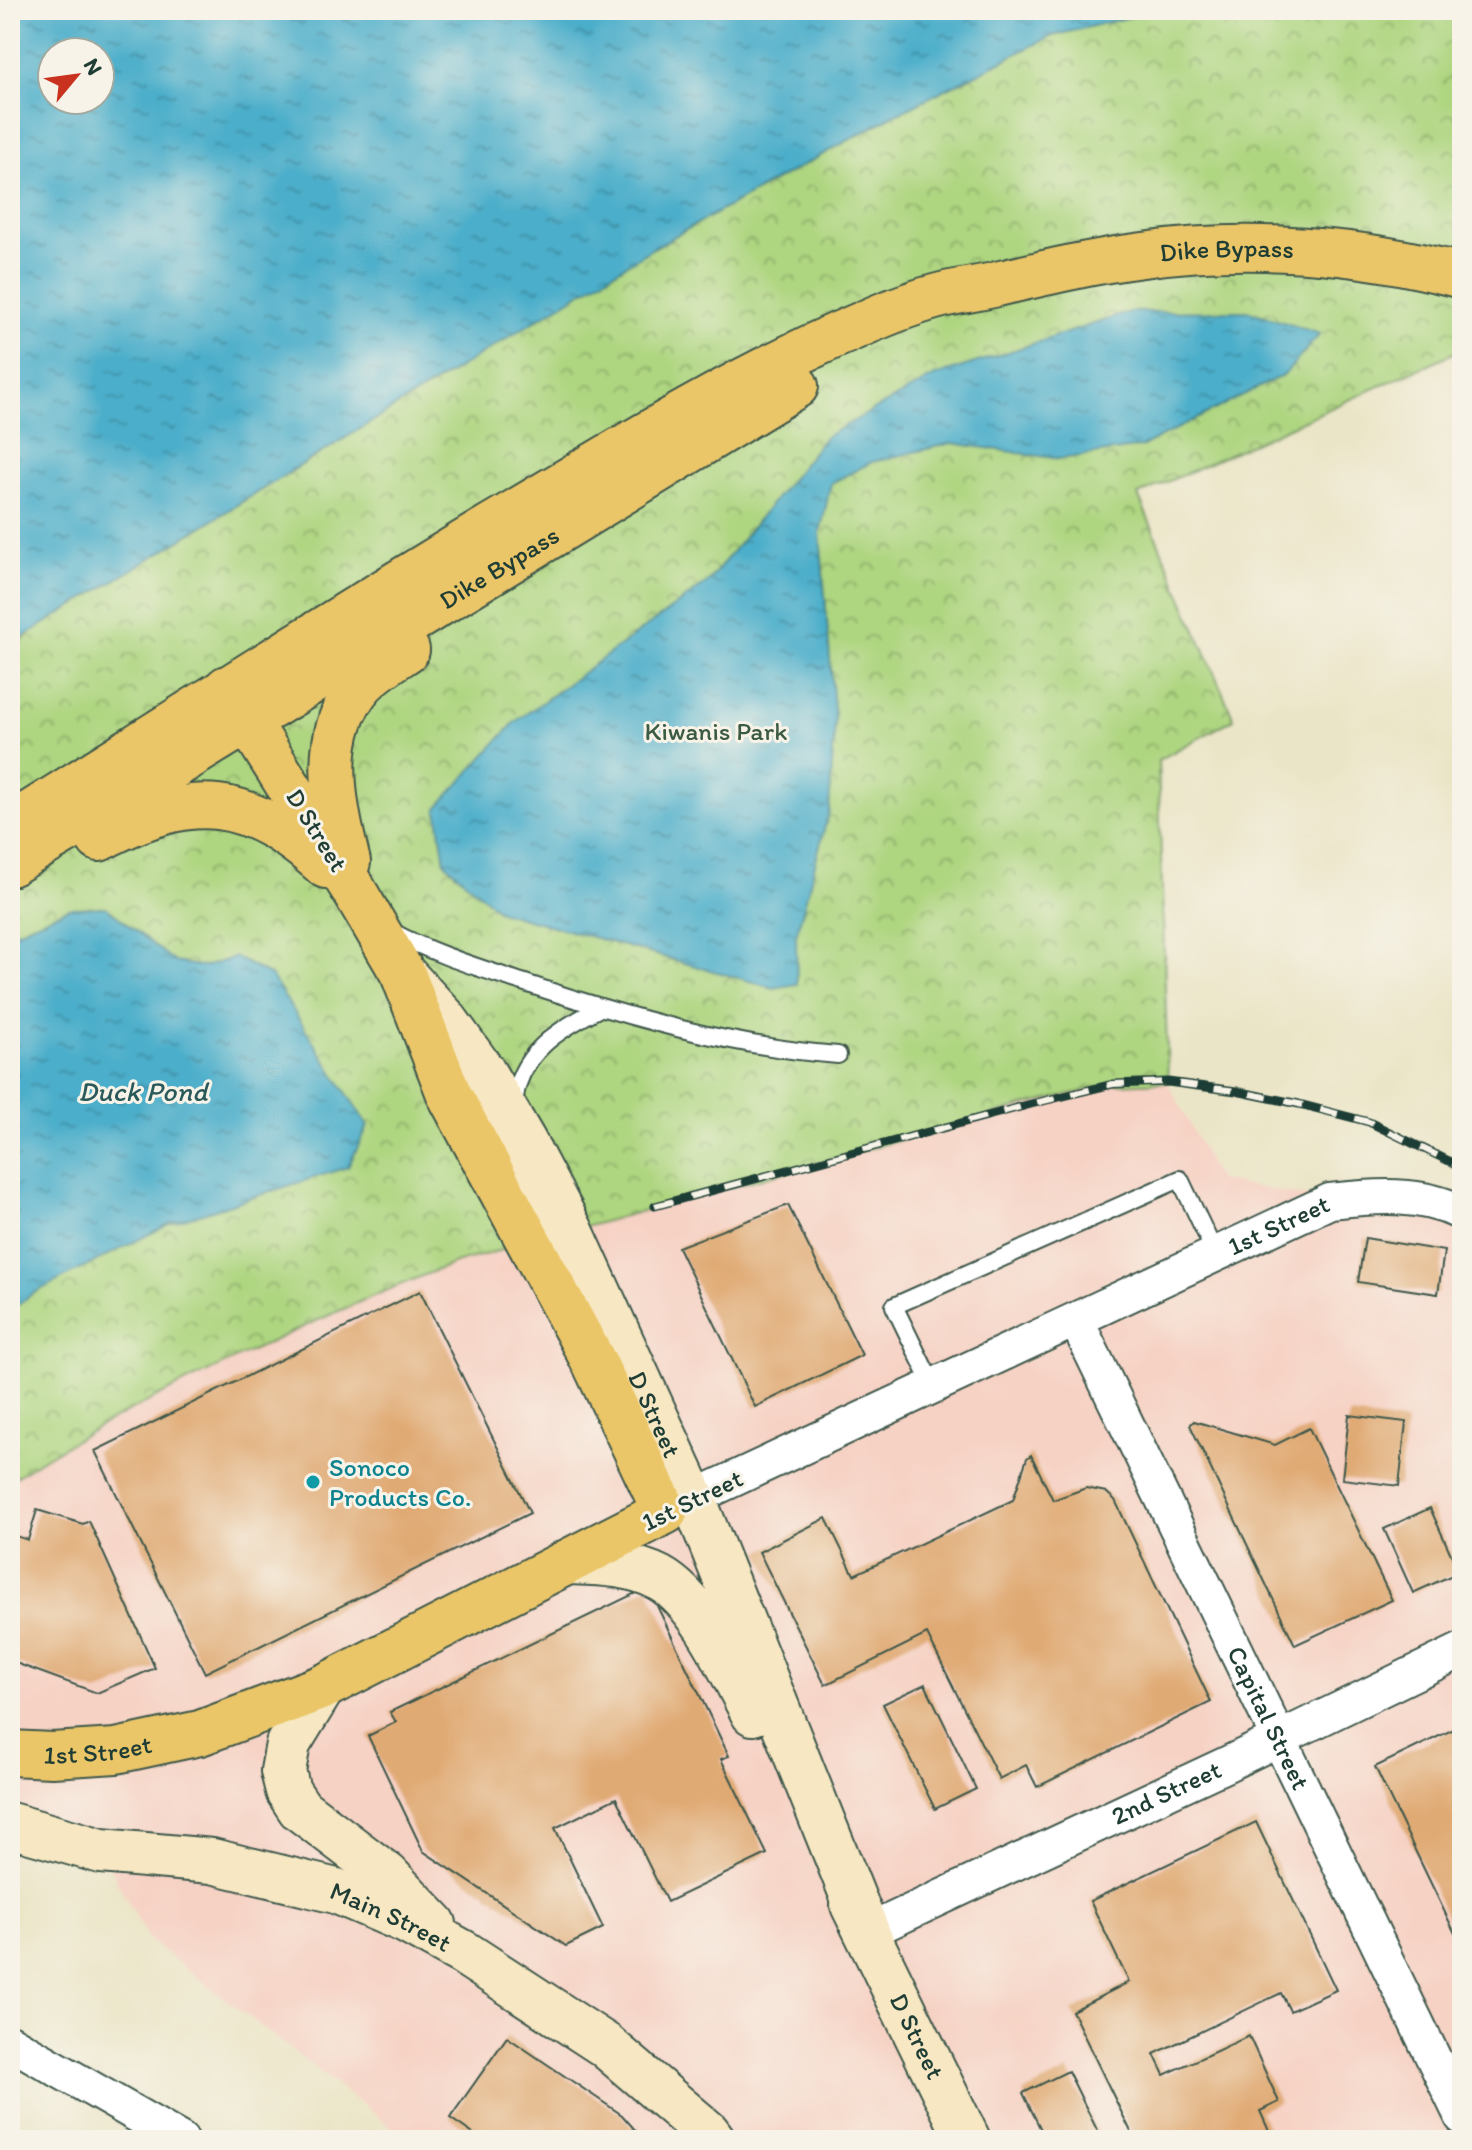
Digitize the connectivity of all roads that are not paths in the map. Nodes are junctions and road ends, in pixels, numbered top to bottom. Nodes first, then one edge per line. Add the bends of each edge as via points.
1 (1462, 276) edge
2 (994, 285) junction
3 (756, 409) junction
4 (237, 704) junction
5 (10, 826) edge
6 (10, 864) edge
7 (10, 885) edge
8 (364, 906) junction
9 (403, 974) junction
10 (600, 1008) junction
11 (838, 1055) dead end
12 (513, 1122) junction
13 (1462, 1213) edge
14 (1216, 1255) junction
15 (1076, 1320) junction
16 (933, 1386) junction
17 (614, 1401) junction
18 (679, 1505) junction
19 (568, 1562) junction
20 (1462, 1650) edge
21 (323, 1687) junction
22 (1280, 1739) junction
23 (10, 1753) edge
24 (10, 1825) edge
25 (101, 1851) junction
26 (10, 1854) edge
27 (867, 1932) junction
28 (464, 1953) junction
29 (10, 2042) edge
30 (1462, 2117) edge
31 (181, 2140) edge
32 (713, 2140) edge
33 (968, 2140) edge

1 - 2 highway, Dike Bypass via 1371,257 1238,248 1142,255
2 - 3 highway, Dike Bypass
2 - 4 highway, Dike Bypass via 924,300 872,320 742,383 540,497
3 - 4 highway, Dike Bypass
3 - 8 highway via 363,683 338,726 333,778 341,832
4 - 5 highway, Dike Bypass
4 - 6 highway, Dike Bypass
4 - 8 highway, D Street
7 - 8 highway via 125,825 179,808 231,807 289,835
8 - 9 highway, D Street
8 - 10 lane via 443,957
9 - 12 main road, D Street via 464,1044
9 - 17 highway, D Street via 449,1094
10 - 11 lane via 757,1045
10 - 12 lane via 570,1023 530,1056 514,1093
12 - 18 main road, D Street via 570,1229
13 - 14 street, 1st Street via 1401,1197 1330,1201
14 - 15 street, 1st Street
14 - 16 lane via 1180,1179 894,1306
15 - 16 street, 1st Street
15 - 22 street, Capital Street
16 - 18 street, 1st Street
17 - 18 highway, D Street
17 - 19 highway via 629,1464 620,1503
18 - 19 highway, 1st Street
18 - 27 main road, D Street
19 - 21 highway, 1st Street
19 - 27 main road, D Street via 611,1565 659,1578 697,1615
20 - 22 street, 2nd Street
21 - 23 highway, 1st Street via 160,1743 116,1751
21 - 28 main road via 288,1744 283,1771 288,1791 300,1809 387,1875
22 - 27 street, 2nd Street
22 - 30 street, Capital Street
24 - 25 main road, Main Street
25 - 26 main road
25 - 28 main road, Main Street via 212,1861 336,1891
27 - 33 main road, D Street
28 - 32 main road, Main Street via 605,2045
29 - 31 street

